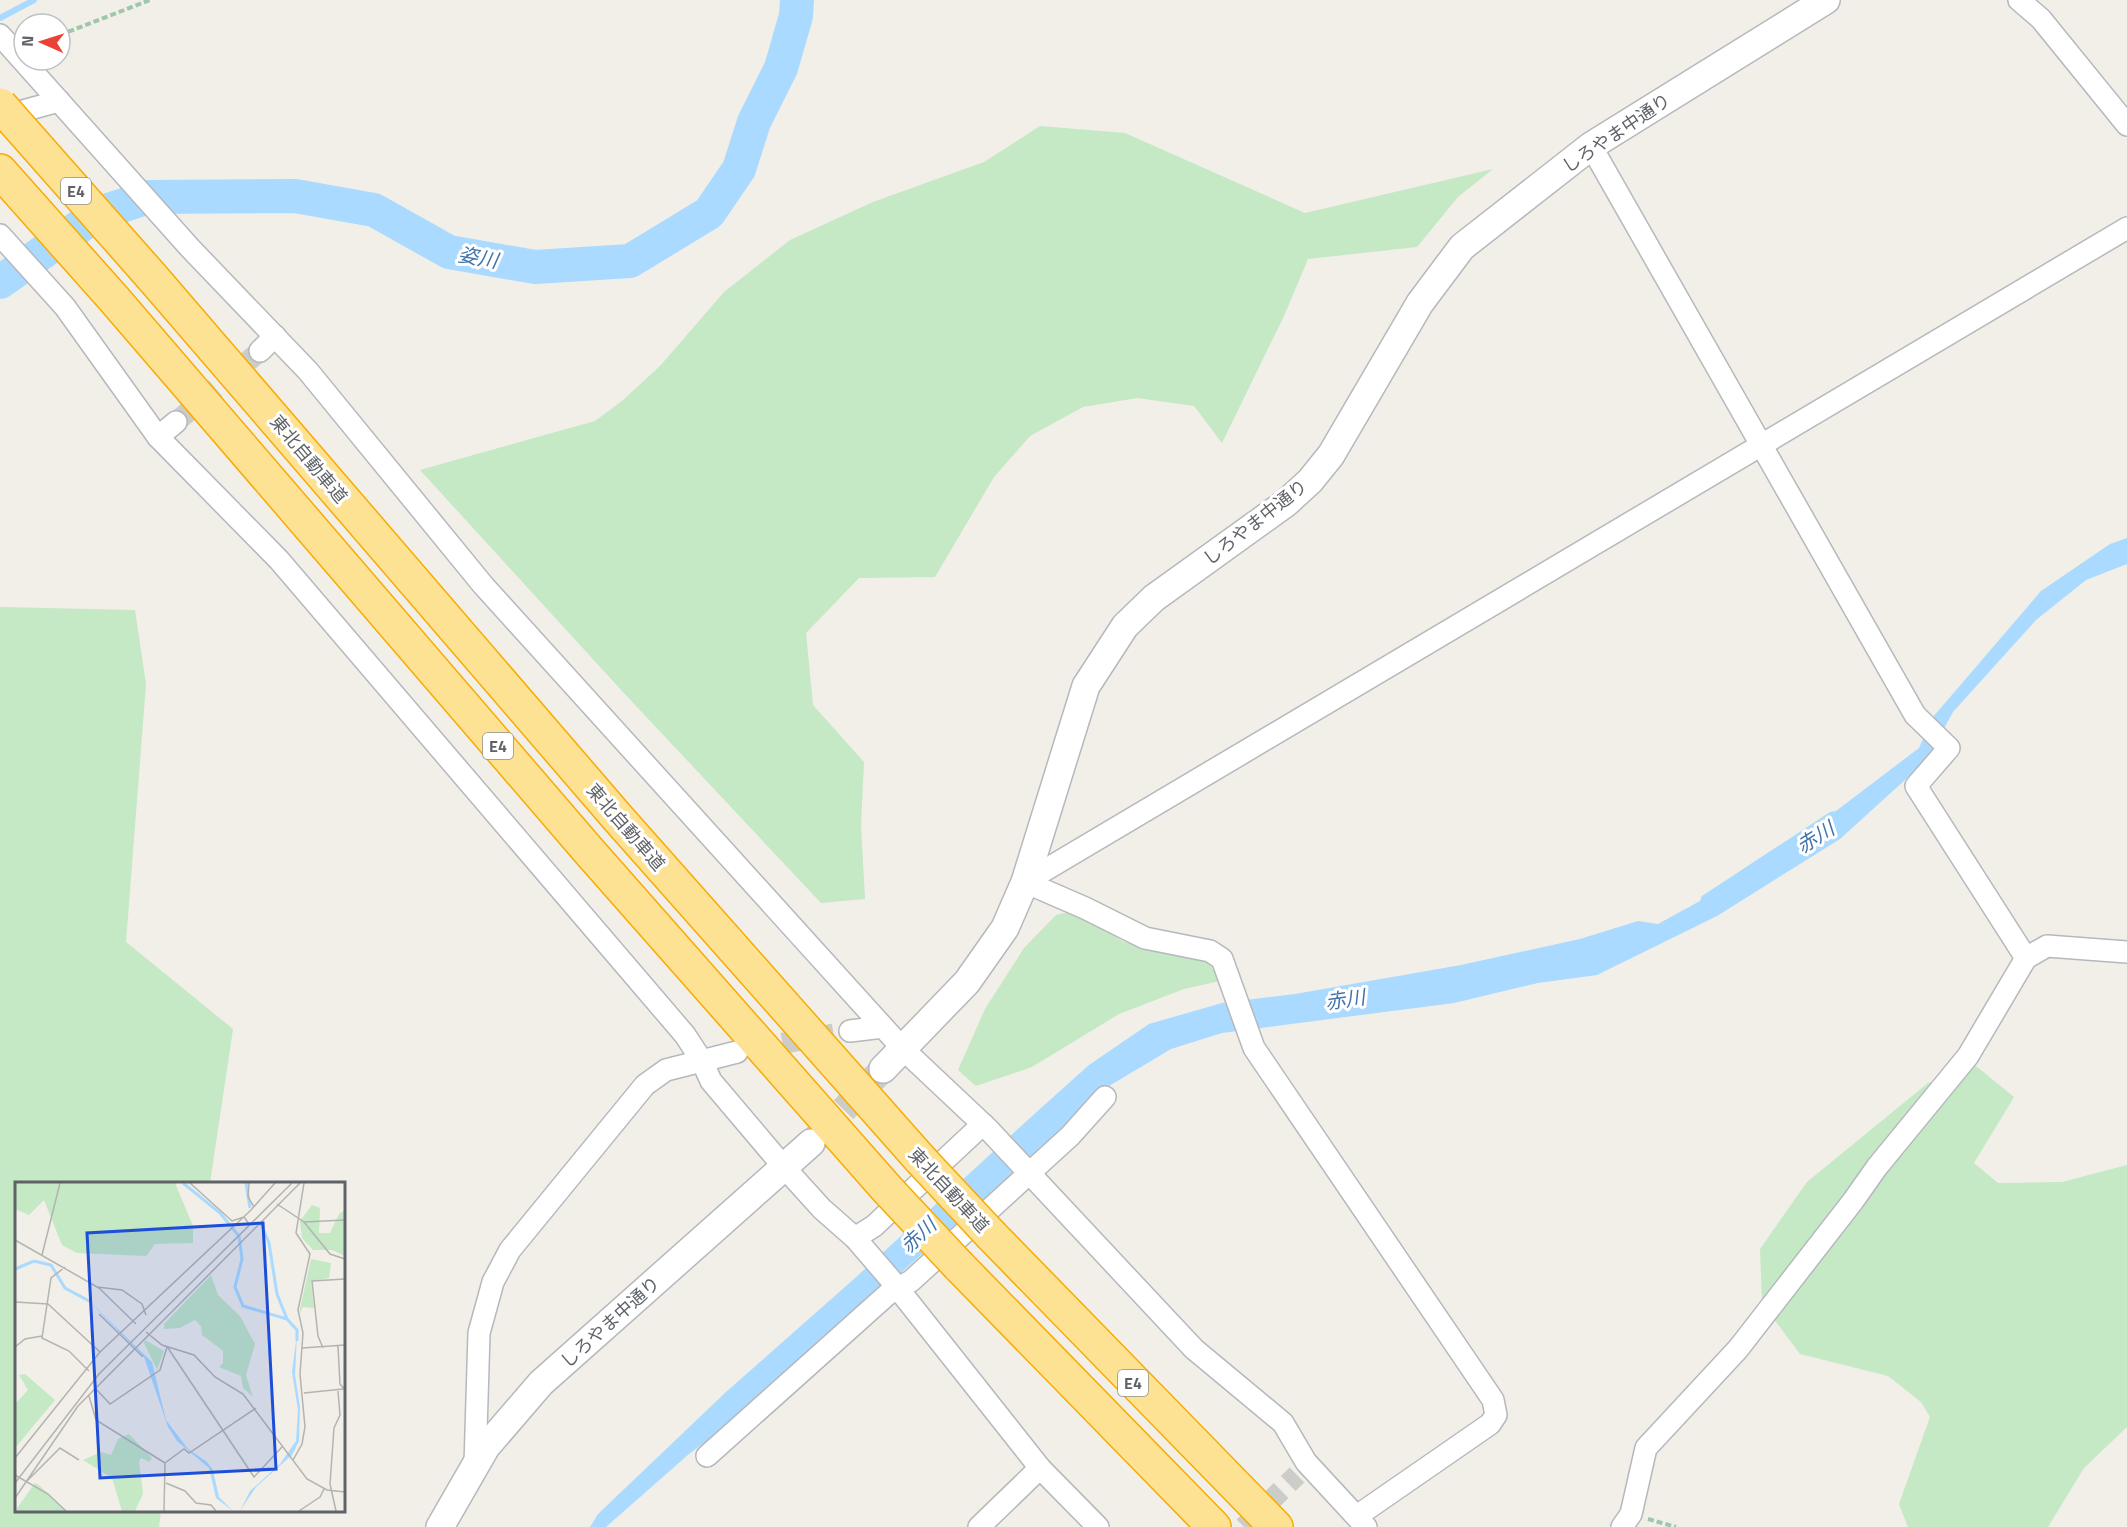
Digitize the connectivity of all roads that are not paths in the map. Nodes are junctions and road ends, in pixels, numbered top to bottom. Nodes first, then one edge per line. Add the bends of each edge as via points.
1 (1826, 0) edge
2 (2019, 0) edge
3 (5, 39) edge
4 (59, 102) junction
5 (0, 105) edge
6 (0, 117) edge
7 (2127, 124) edge
8 (1591, 146) junction
9 (0, 171) edge
10 (2127, 228) edge
11 (0, 235) edge
12 (275, 336) junction
13 (260, 351) tunnel mouth
14 (176, 422) tunnel mouth
15 (158, 437) junction
16 (1760, 444) junction
17 (1025, 882) junction
18 (2127, 952) edge
19 (2026, 958) junction
20 (883, 1027) junction
21 (850, 1031) tunnel mouth
22 (903, 1049) junction
23 (737, 1052) tunnel mouth
24 (702, 1061) junction
25 (883, 1068) tunnel mouth
26 (1105, 1096) dead end
27 (986, 1126) junction
28 (811, 1143) tunnel mouth
29 (783, 1166) junction
30 (1029, 1171) junction
31 (855, 1238) junction
32 (895, 1285) junction
33 (706, 1456) dead end
34 (475, 1465) junction
35 (1040, 1468) junction
36 (1627, 1521) edge
37 (1361, 1522) edge
38 (440, 1527) edge
39 (979, 1527) edge
40 (1098, 1527) edge
41 (1214, 1527) edge
42 (1276, 1527) edge

1 - 8 street, しろやま中通り
2 - 7 street via 2042,19
3 - 4 street
4 - 6 street
4 - 12 street
5 - 42 highway, 東北自動車道 / E4, bridge via 617,817 921,1160
8 - 16 street
8 - 17 street, しろやま中通り via 1462,248 1439,274 1331,455 1310,481 1286,503 1154,598 1125,626 1086,686
9 - 41 highway, E4, bridge via 887,1189
10 - 16 street
11 - 15 street via 65,308
12 - 13 street
12 - 20 street via 483,585
14 - 15 street
15 - 24 street via 279,560 684,1035
16 - 17 street
16 - 19 street via 1915,715 1949,748 1916,786
17 - 22 street, しろやま中通り via 1005,928 985,959
17 - 37 street via 1145,939 1210,951 1222,959 1254,1048 1493,1400 1496,1415 1490,1424
18 - 19 street via 2047,946
19 - 36 street via 1968,1056 1877,1167 1738,1350 1646,1448
20 - 21 street
20 - 22 street
22 - 25 street, しろやま中通り
22 - 27 street
23 - 24 street
24 - 29 street via 711,1081
24 - 34 street via 666,1070 645,1086 510,1250 493,1282 480,1333
26 - 30 street via 1070,1136
27 - 30 street
27 - 31 street via 874,1226
28 - 29 street, しろやま中通り
29 - 31 street
29 - 34 street, しろやま中通り via 541,1383
30 - 32 street
30 - 37 street via 1194,1349 1283,1423 1302,1469
31 - 32 street
32 - 33 street
32 - 35 street
34 - 38 street, しろやま中通り
35 - 39 street
35 - 40 street

